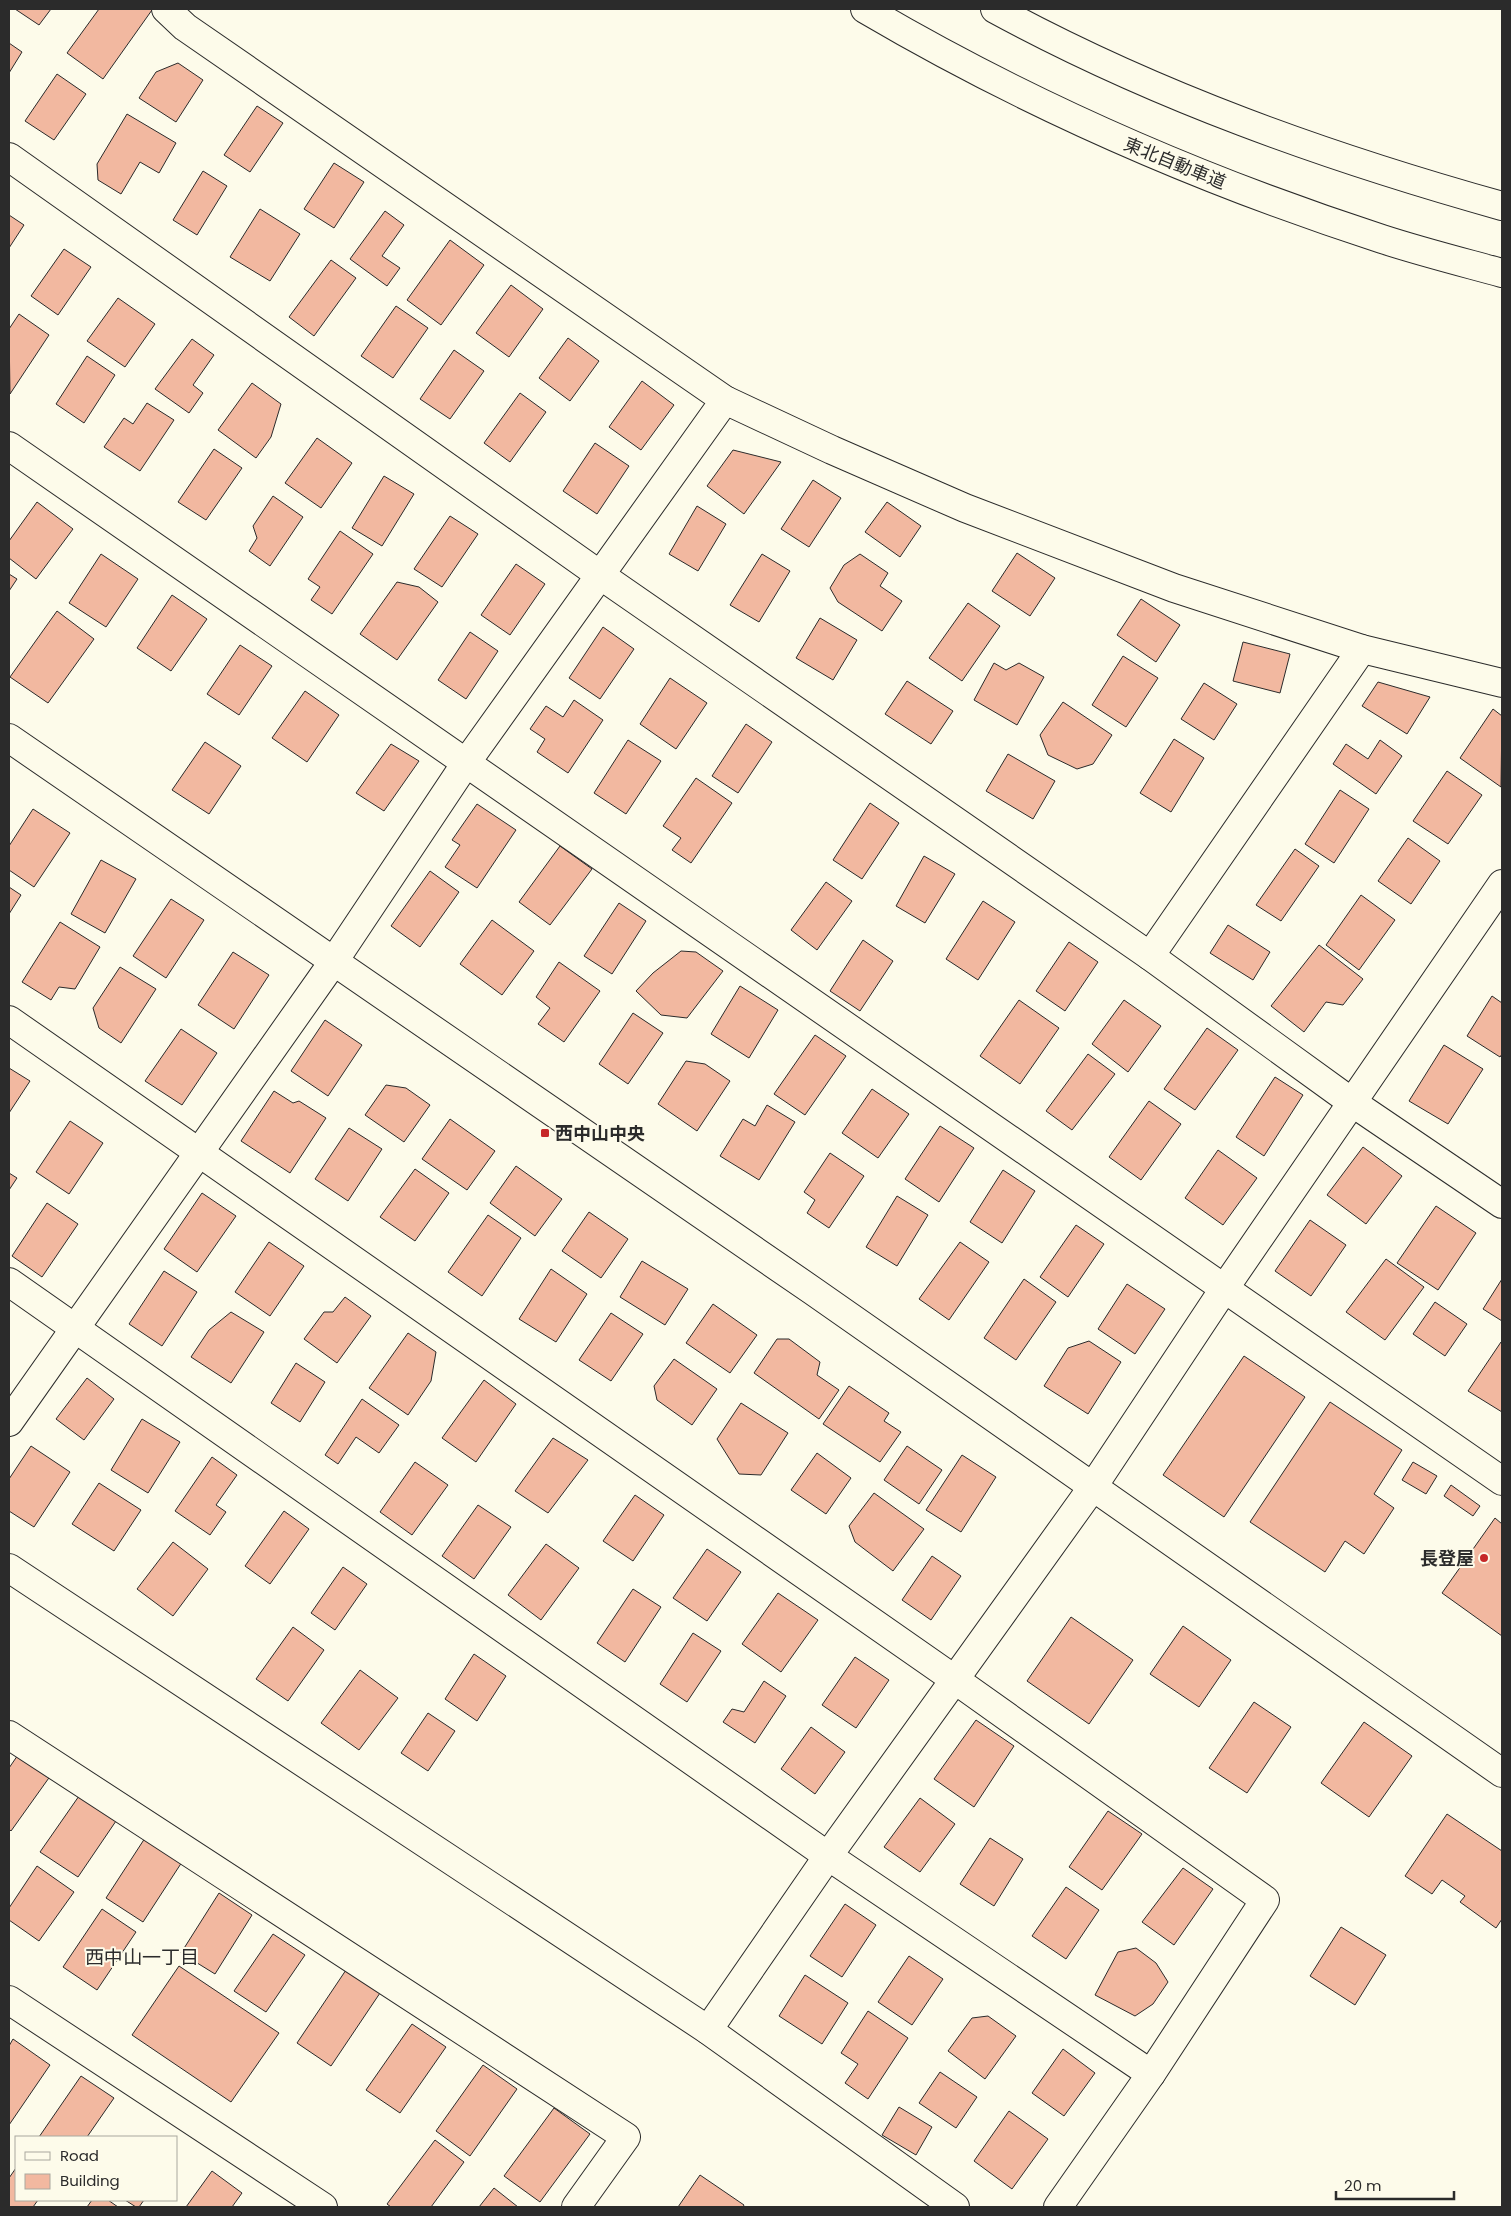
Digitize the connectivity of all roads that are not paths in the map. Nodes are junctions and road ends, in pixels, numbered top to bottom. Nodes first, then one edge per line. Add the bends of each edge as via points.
1 (166, 9) edge
2 (865, 9) edge
3 (995, 9) edge
4 (9, 157) edge
5 (1502, 206) edge
6 (1502, 273) edge
7 (725, 400) junction
8 (9, 446) edge
9 (600, 575) junction
10 (1362, 649) junction
11 (1502, 683) edge
12 (9, 738) edge
13 (466, 763) junction
14 (1502, 884) edge
15 (1150, 956) junction
16 (334, 961) junction
17 (9, 1020) edge
18 (1353, 1103) junction
19 (199, 1153) junction
20 (1502, 1204) edge
21 (9, 1282) edge
22 (1224, 1289) junction
23 (74, 1327) junction
24 (9, 1422) edge
25 (1502, 1481) edge
26 (1092, 1488) junction
27 (9, 1568) edge
28 (954, 1679) junction
29 (9, 1735) edge
30 (1502, 1773) edge
31 (828, 1856) junction
32 (9, 2000) edge
33 (708, 2030) junction
34 (1151, 2074) junction
35 (323, 2207) edge
36 (576, 2207) edge
37 (955, 2207) edge
38 (1058, 2207) edge

1 - 7 main road via 185,27
2 - 6 main road, 東北自動車道 via 1016,92 1239,190 1383,240
3 - 5 main road via 1046,37 1129,75 1254,127 1400,177
4 - 9 main road
7 - 9 main road
7 - 10 main road via 965,508 1174,588
8 - 13 main road
9 - 13 main road
9 - 15 main road
10 - 11 main road
10 - 15 main road
12 - 16 main road
13 - 16 main road
13 - 22 main road
14 - 18 main road
15 - 18 main road
16 - 19 main road
16 - 26 main road
17 - 19 main road
18 - 20 main road
18 - 22 main road
19 - 23 main road
19 - 28 main road
21 - 23 main road
22 - 25 main road
22 - 26 main road
23 - 24 main road
23 - 31 main road
26 - 28 main road
26 - 30 main road
27 - 33 main road
28 - 31 main road
28 - 34 main road via 1265,1900
29 - 36 main road via 626,2136
31 - 33 main road
31 - 34 main road
32 - 35 main road
33 - 37 main road
34 - 38 main road

